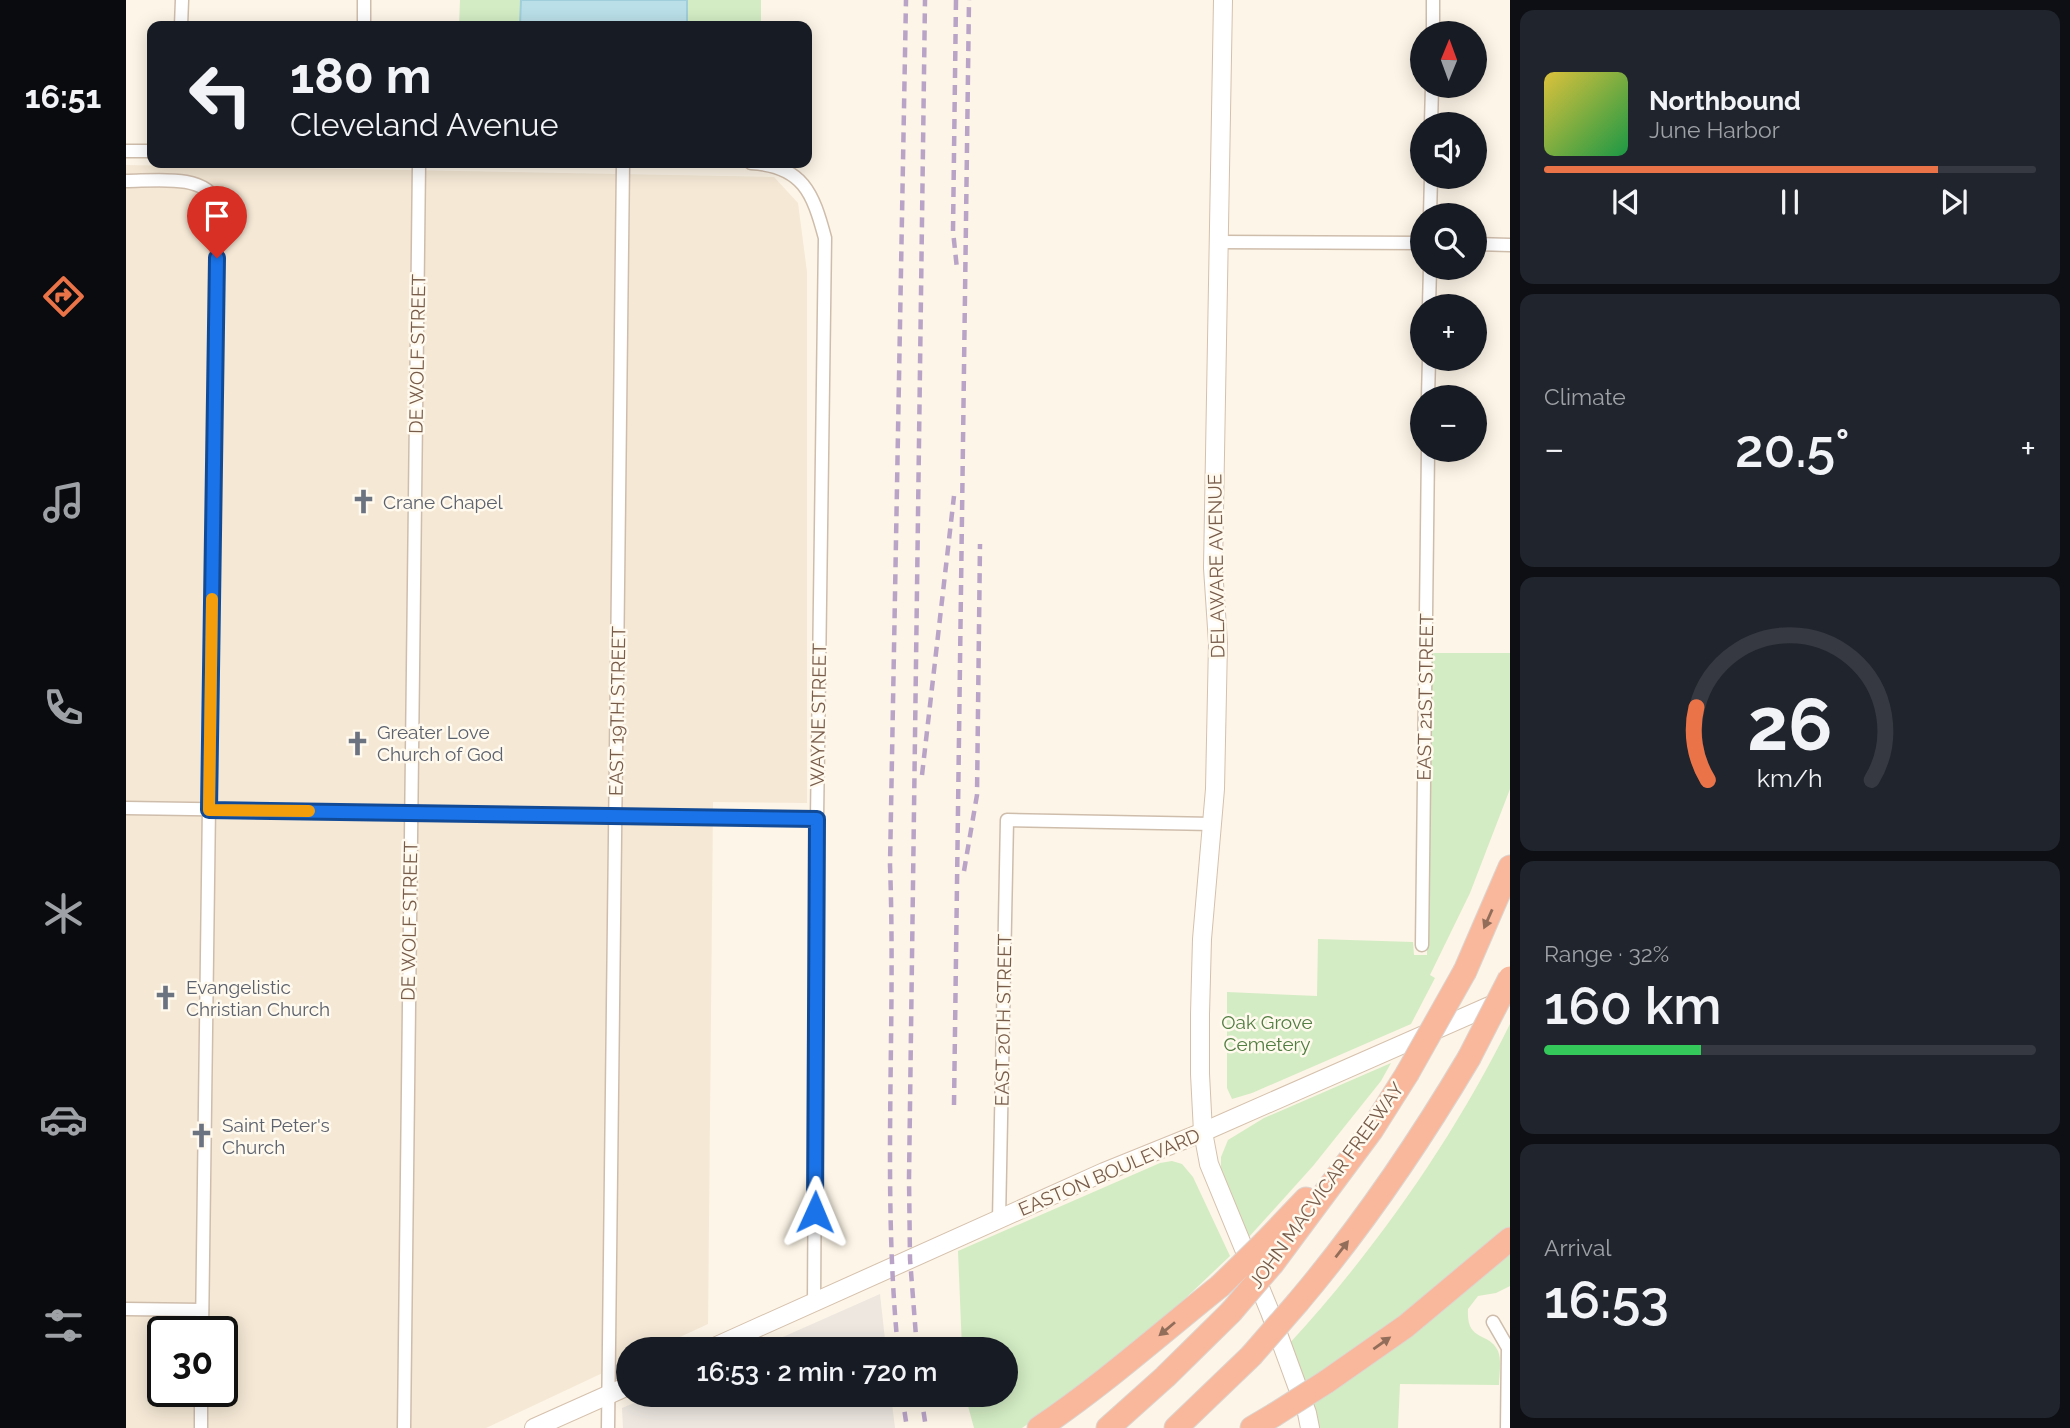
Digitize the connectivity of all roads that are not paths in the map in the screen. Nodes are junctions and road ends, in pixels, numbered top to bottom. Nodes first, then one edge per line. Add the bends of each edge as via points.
1 (181, 0) edge
2 (364, 0) edge
3 (1223, 0) edge
4 (1433, 0) edge
5 (181, 21) edge
6 (364, 21) edge
7 (1433, 21) edge
8 (126, 151) edge
9 (147, 151) edge
10 (419, 168) edge
11 (623, 168) edge
12 (781, 168) edge
13 (126, 181) edge
14 (1218, 242) junction
15 (1410, 243) edge
16 (1487, 244) edge
17 (1510, 245) edge
18 (1428, 462) edge
19 (126, 808) edge
20 (209, 810) junction
21 (410, 813) junction
22 (615, 816) junction
23 (817, 819) junction
24 (1213, 824) junction
25 (1510, 867) edge
26 (1422, 944) dead end
27 (1510, 978) edge
28 (1510, 998) edge
29 (1203, 1132) junction
30 (999, 1220) junction
31 (1510, 1239) edge
32 (1268, 1253) junction
33 (814, 1303) junction
34 (126, 1309) edge
35 (202, 1310) junction
36 (202, 1316) edge
37 (1493, 1322) dead end
38 (737, 1337) edge
39 (616, 1391) edge
40 (608, 1395) junction
41 (201, 1407) edge
42 (201, 1428) edge
43 (404, 1428) edge
44 (534, 1428) edge
45 (608, 1428) edge
46 (1039, 1428) edge
47 (1108, 1428) edge
48 (1177, 1428) edge
49 (1252, 1428) edge
50 (1310, 1428) edge
51 (1507, 1428) edge

1 - 5 street
2 - 6 street
3 - 14 main road, DELAWARE AVENUE
4 - 7 street
8 - 9 street
10 - 21 street, DE WOLF STREET
11 - 22 street, EAST 19TH STREET
12 - 23 street, WAYNE STREET via 801,180 812,195 825,238
13 - 20 street via 194,182 208,188 218,202
14 - 15 street
14 - 24 main road, DELAWARE AVENUE
16 - 17 street
18 - 26 street, EAST 21ST STREET
19 - 20 street
20 - 21 street
20 - 35 street
21 - 22 street
21 - 43 street, DE WOLF STREET
22 - 23 street
22 - 40 street, EAST 19TH STREET
23 - 33 street, WAYNE STREET
24 - 29 main road, DELAWARE AVENUE via 1202,939
24 - 30 street, EAST 20TH STREET via 1007,820
25 -> 32 highway, JOHN MACVICAR FREEWAY, bridge via 1465,971 1407,1074 1371,1131
48 -> 27 highway, bridge via 1251,1356 1345,1247 1469,1058
28 - 29 main road, EASTON BOULEVARD
29 - 30 main road, EASTON BOULEVARD
29 - 50 main road via 1209,1164 1270,1312
30 - 33 main road, EASTON BOULEVARD
49 -> 31 highway, bridge via 1406,1326
32 -> 46 highway, bridge
32 - 47 highway, JOHN MACVICAR FREEWAY, bridge via 1231,1312
33 - 38 main road, EASTON BOULEVARD
34 - 35 street
35 - 36 street
37 - 51 street via 1508,1348
39 - 40 main road
40 - 44 main road
40 - 45 street, EAST 19TH STREET
41 - 42 street

